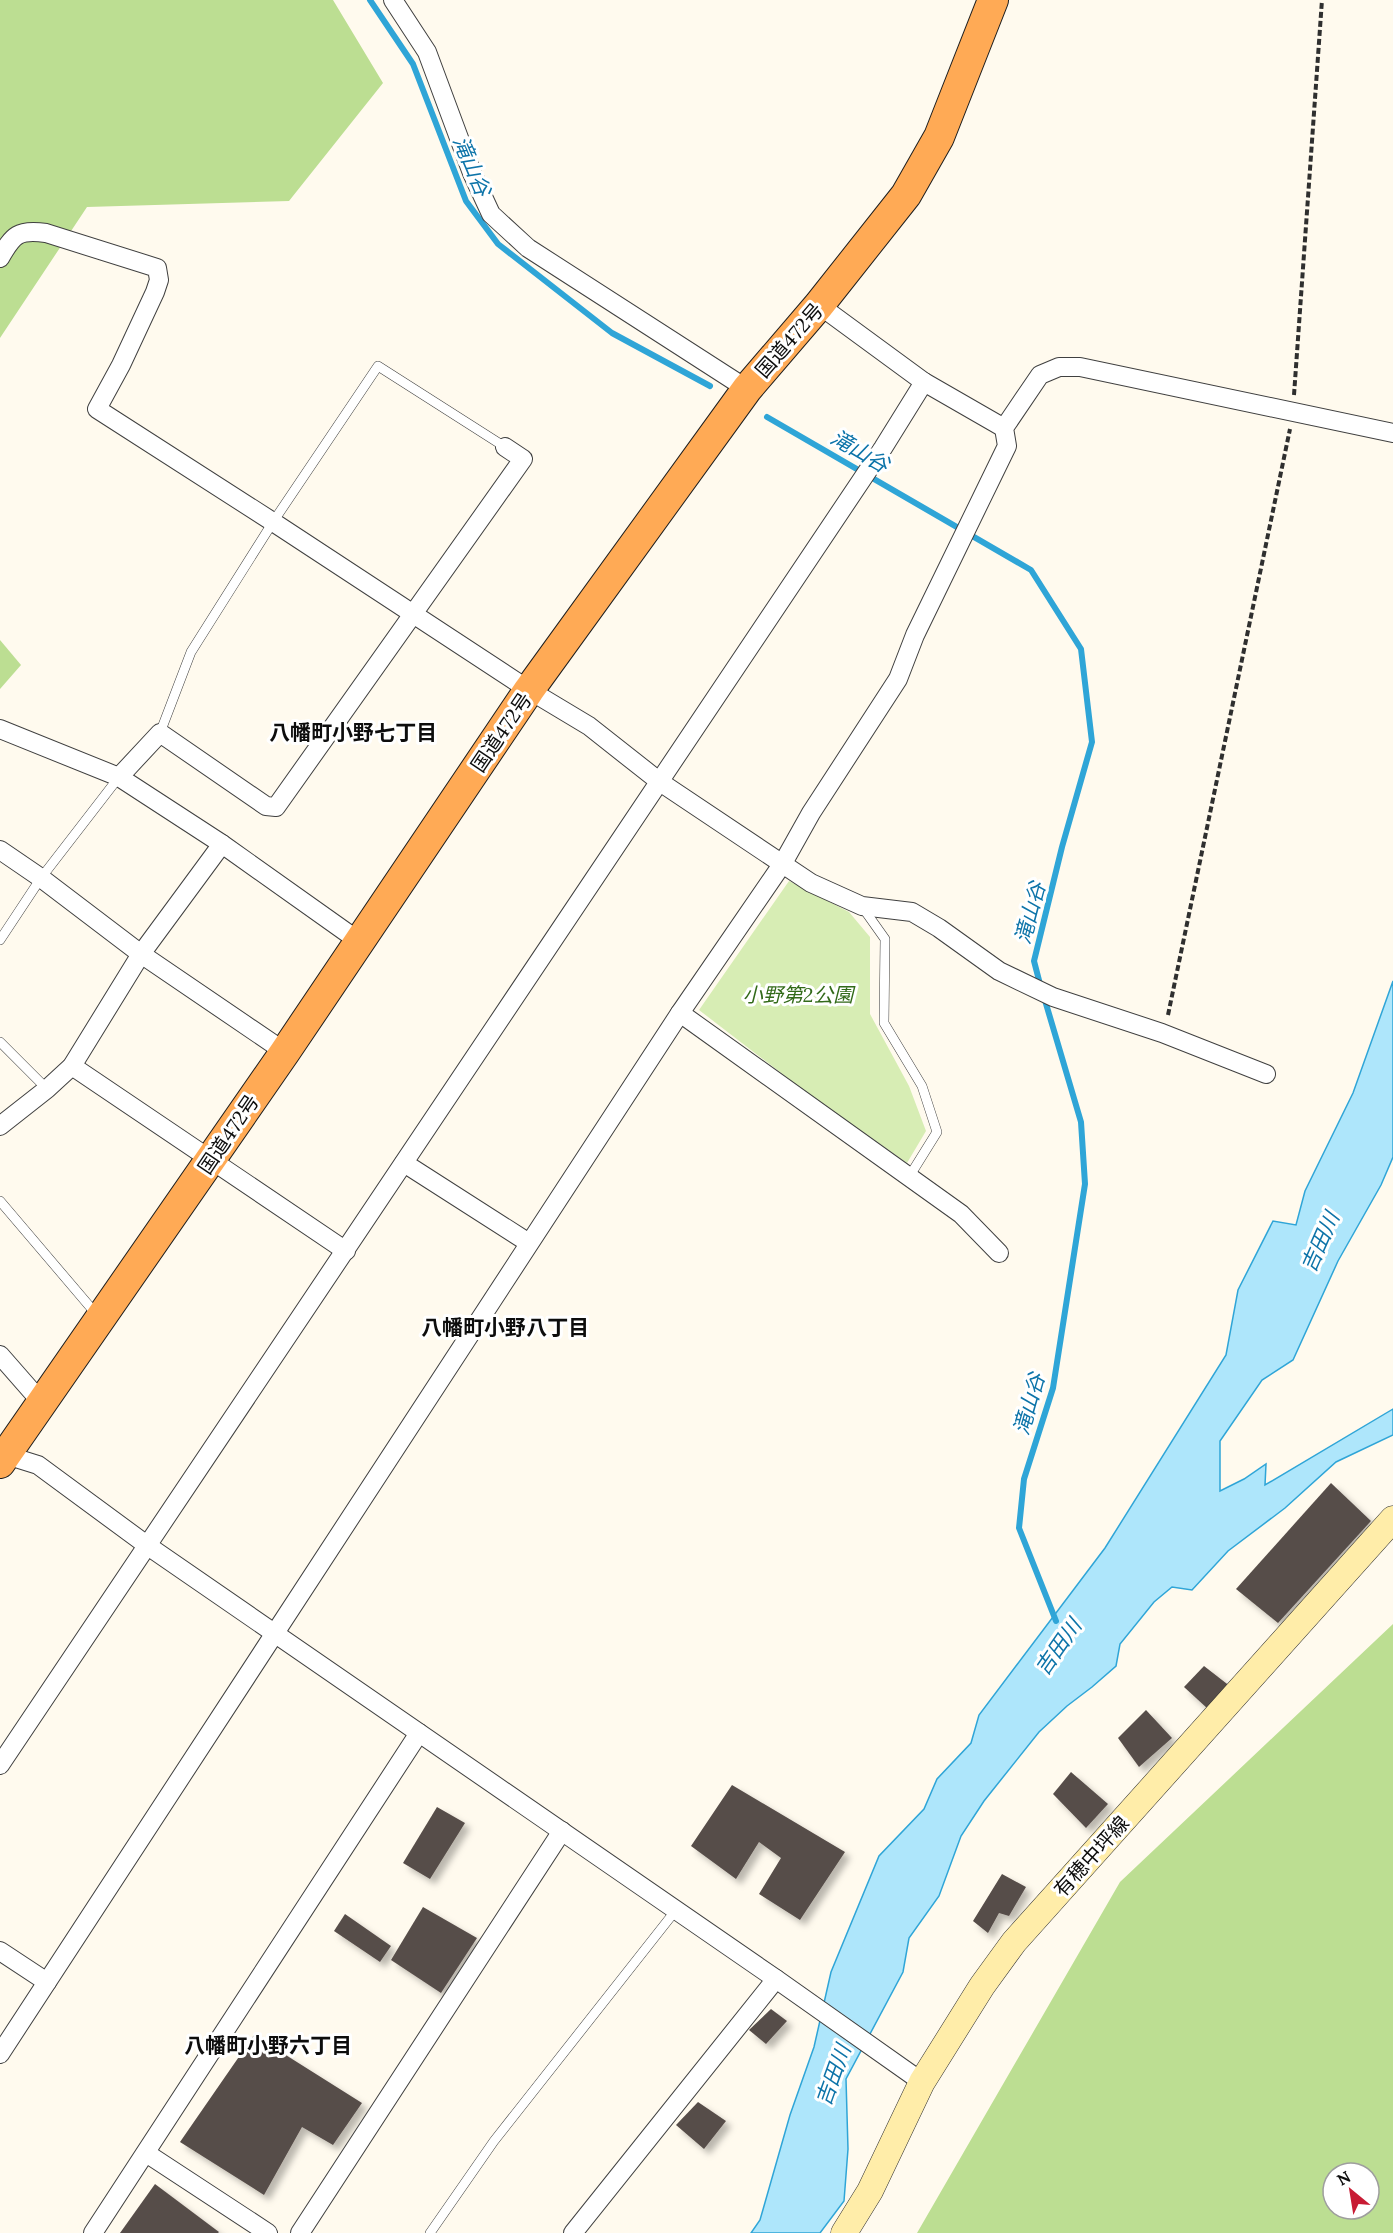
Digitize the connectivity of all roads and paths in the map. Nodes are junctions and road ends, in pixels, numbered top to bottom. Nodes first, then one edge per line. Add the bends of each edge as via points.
1 (393, 0) edge
2 (993, 0) edge
3 (1322, 0) edge
4 (0, 258) edge
5 (819, 305) junction
6 (924, 382) junction
7 (747, 389) junction
8 (1293, 411) junction
9 (1004, 428) junction
10 (1393, 433) edge
11 (505, 447) joint
12 (273, 522) junction
13 (414, 615) junction
14 (529, 690) junction
15 (0, 729) edge
16 (160, 733) junction
17 (119, 777) junction
18 (660, 782) junction
19 (222, 844) junction
20 (0, 850) edge
21 (783, 863) junction
22 (41, 878) junction
23 (862, 906) junction
24 (0, 940) edge
25 (360, 942) junction
26 (141, 954) junction
27 (680, 1013) junction
28 (1162, 1033) junction
29 (0, 1042) edge
30 (285, 1052) junction
31 (72, 1066) junction
32 (1266, 1074) dead end
33 (47, 1089) junction
34 (0, 1126) edge
35 (210, 1161) junction
36 (404, 1163) junction
37 (909, 1177) junction
38 (0, 1201) edge
39 (529, 1243) junction
40 (346, 1251) junction
41 (999, 1253) dead end
42 (101, 1319) junction
43 (0, 1355) edge
44 (42, 1403) junction
45 (2, 1456) edge
46 (1393, 1519) edge
47 (148, 1546) junction
48 (274, 1633) junction
49 (419, 1733) junction
50 (0, 1765) edge
51 (562, 1831) junction
52 (676, 1910) junction
53 (0, 1951) edge
54 (776, 1979) junction
55 (47, 1982) junction
56 (0, 2054) edge
57 (915, 2077) junction
58 (146, 2153) junction
59 (93, 2233) edge
60 (268, 2233) edge
61 (300, 2233) edge
62 (430, 2233) edge
63 (573, 2233) edge
64 (844, 2233) edge

1 - 7 street via 427,52 491,214 528,248
2 - 5 highway, 国道472号 via 939,137 912,185
3 - 8 path
4 - 12 street via 12,237 29,230 157,268 155,292 97,409
5 - 6 street
5 - 7 highway, 国道472号
6 - 9 street
6 - 18 street
7 - 14 highway, 国道472号
8 - 9 street via 1080,367 1059,367 1040,375
8 - 10 street
8 - 28 path
9 - 21 street via 1007,446 915,635 898,679
11 - 12 lane via 378,366
11 - 13 street via 523,459
12 - 13 street
12 - 16 lane via 191,652
13 - 14 street
13 - 16 street via 276,807 266,806
14 - 18 street via 589,726
14 - 25 highway, 国道472号
15 - 17 street
16 - 17 street
17 - 19 street
17 - 22 lane
18 - 21 street
18 - 36 street
19 - 25 street
19 - 26 street
20 - 22 street
21 - 23 street via 811,883
21 - 27 street
22 - 24 lane
22 - 26 street
23 - 28 street via 912,912 1010,976 1053,997
23 - 37 lane via 885,939 884,1023 922,1086 937,1132
25 - 30 highway, 国道472号
26 - 30 street
26 - 31 street
27 - 37 street
27 - 39 street
28 - 32 street
29 - 33 lane
30 - 35 highway, 国道472号
31 - 33 street
31 - 35 street
33 - 34 street
35 - 40 street
35 - 42 highway, 国道472号
36 - 39 street
36 - 40 street
37 - 41 street via 961,1214
38 - 42 lane
39 - 48 street
40 - 47 street
42 - 44 highway, 国道472号
43 - 44 street
44 - 45 highway, 国道472号
45 - 47 street via 38,1465
46 - 57 main road, 有穂中坪線 via 1014,1942
47 - 48 street
47 - 50 street
48 - 49 street
48 - 55 street
49 - 51 street
49 - 58 street
51 - 52 street
51 - 61 street
52 - 54 street
52 - 62 lane via 494,2141
53 - 55 street
54 - 57 street
54 - 63 street
55 - 56 street
57 - 64 main road, 有穂中坪線 via 870,2191
58 - 59 street
58 - 60 street

